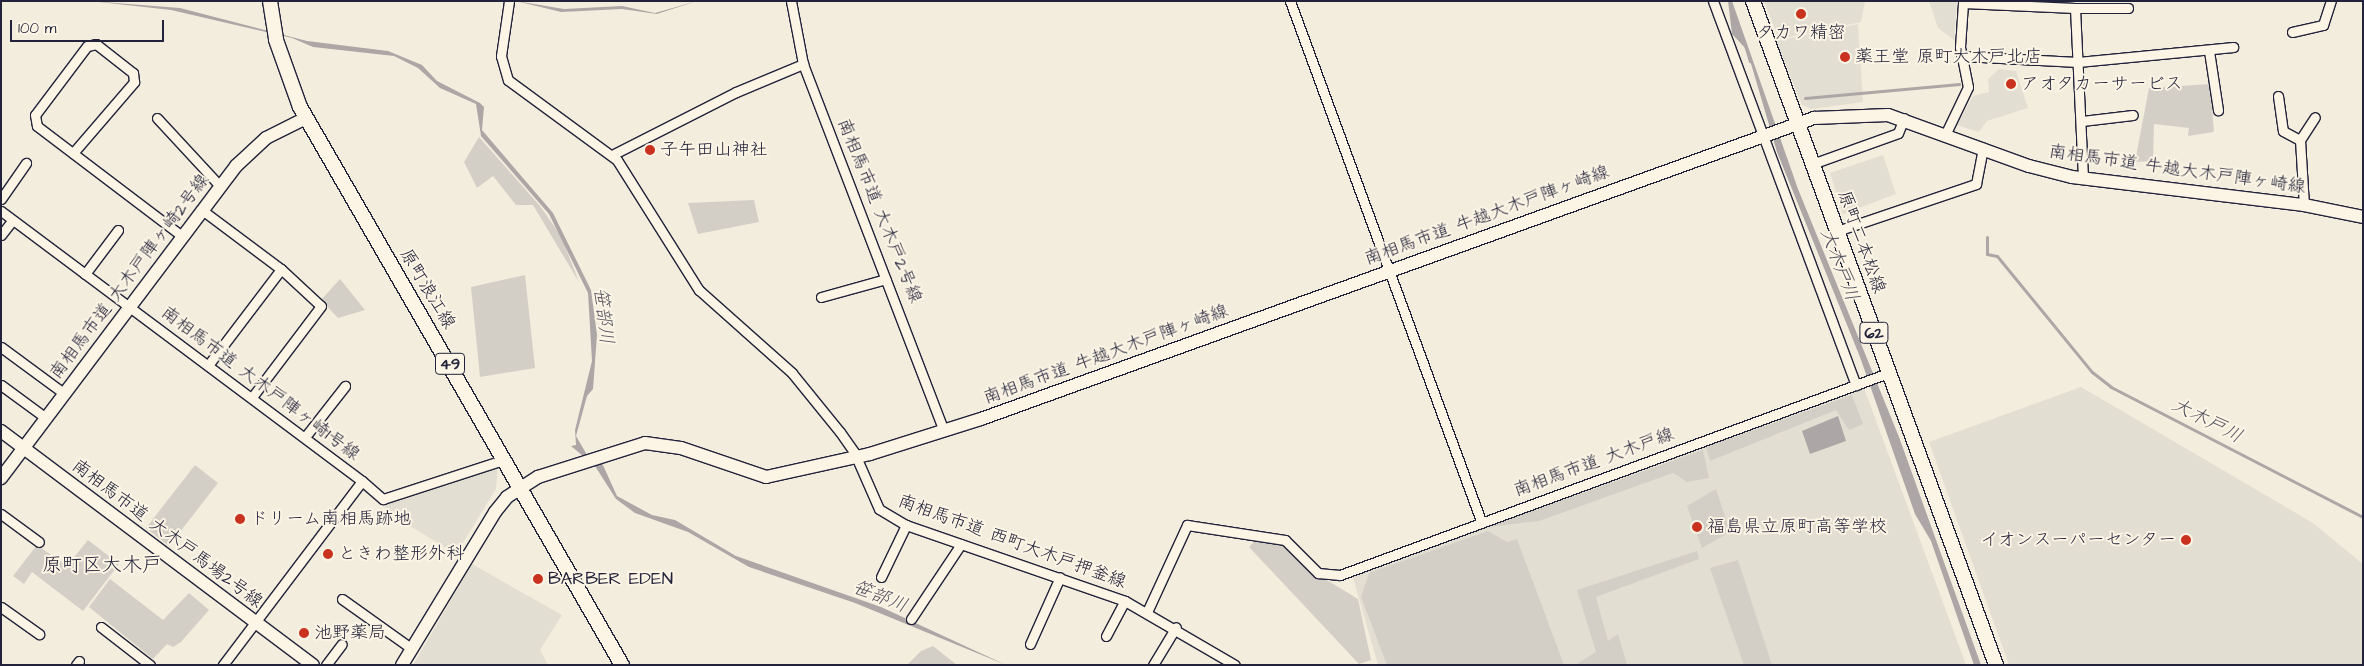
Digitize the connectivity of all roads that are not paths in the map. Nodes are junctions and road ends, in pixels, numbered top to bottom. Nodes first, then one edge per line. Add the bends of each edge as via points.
1 (270, 1) edge
2 (509, 1) edge
3 (791, 1) edge
4 (1290, 1) edge
5 (1713, 1) edge
6 (1753, 1) edge
7 (2331, 1) edge
8 (1963, 2) edge
9 (2023, 3) edge
10 (2075, 8) junction
11 (2128, 8) dead end
12 (2292, 32) dead end
13 (2233, 48) dead end
14 (2209, 51) junction
15 (1962, 56) junction
16 (2078, 62) junction
17 (803, 64) junction
18 (2278, 96) dead end
19 (2218, 110) dead end
20 (2133, 115) dead end
21 (2315, 117) dead end
22 (157, 118) dead end
23 (306, 118) junction
24 (1904, 118) junction
25 (2082, 121) junction
26 (1791, 124) junction
27 (1946, 132) junction
28 (1764, 133) junction
29 (2300, 140) junction
30 (1983, 148) junction
31 (73, 153) junction
32 (612, 155) junction
33 (26, 162) dead end
34 (1812, 164) junction
35 (2082, 178) junction
36 (220, 186) junction
37 (1, 199) edge
38 (2304, 205) junction
39 (202, 210) junction
40 (1, 211) edge
41 (2363, 217) edge
42 (12, 221) junction
43 (118, 230) dead end
44 (1837, 231) junction
45 (1, 235) edge
46 (182, 236) junction
47 (281, 269) junction
48 (1388, 271) junction
49 (86, 274) junction
50 (886, 278) junction
51 (820, 297) dead end
52 (130, 306) junction
53 (1, 347) edge
54 (209, 364) junction
55 (1885, 374) junction
56 (1858, 384) junction
57 (1, 385) edge
58 (345, 386) dead end
59 (64, 394) junction
60 (253, 396) junction
61 (46, 418) junction
62 (1, 431) edge
63 (944, 431) junction
64 (305, 437) junction
65 (24, 448) junction
66 (857, 457) junction
67 (506, 459) junction
68 (1, 478) edge
69 (362, 481) junction
70 (521, 486) junction
71 (1, 514) edge
72 (1481, 521) junction
73 (906, 526) junction
74 (39, 542) dead end
75 (961, 544) junction
76 (1060, 577) junction
77 (881, 578) dead end
78 (342, 599) dead end
79 (1125, 600) junction
80 (1, 607) edge
81 (1147, 612) junction
82 (911, 619) dead end
83 (255, 622) junction
84 (101, 627) dead end
85 (1176, 627) junction
86 (39, 634) dead end
87 (1106, 636) dead end
88 (342, 644) dead end
89 (1030, 644) dead end
90 (412, 649) junction
91 (308, 663) edge
92 (150, 665) edge
93 (223, 665) edge
94 (326, 665) edge
95 (402, 665) edge
96 (622, 665) edge
97 (1153, 665) edge
98 (1235, 665) edge
99 (1996, 665) edge

1 - 23 main road, 原町浪江線 / 49 via 282,61
2 - 32 street, 南相馬市道 西町大木戸押釜線 via 501,56 508,80
3 - 17 street, 南相馬市道 大木戸2号線
4 - 48 street
5 - 28 street
6 - 26 main road, 原町二本松線 / 62
7 - 12 street via 2323,26
8 - 9 street
8 - 15 street
9 - 10 street
10 - 11 street
10 - 16 street
13 - 14 street
14 - 16 street
14 - 19 street
15 - 16 street
15 - 27 street via 1968,87
16 - 25 street
17 - 32 street via 736,92
17 - 50 street, 南相馬市道 大木戸2号線
18 - 29 street via 2284,131
20 - 25 street
21 - 29 street
22 - 36 street
23 - 36 street, 南相馬市道 大木戸陣ヶ崎2号線 via 258,143
23 - 67 main road, 原町浪江線 / 49
24 - 26 street, 南相馬市道 牛越大木戸陣ヶ崎線 via 1859,113
24 - 27 street, 南相馬市道 牛越大木戸陣ヶ崎線
24 - 34 street via 1898,133
25 - 35 street
26 - 28 street, 南相馬市道 牛越大木戸陣ヶ崎線
26 - 34 main road, 原町二本松線 / 62
27 - 30 street, 南相馬市道 牛越大木戸陣ヶ崎線
28 - 48 street, 南相馬市道 牛越大木戸陣ヶ崎線
28 - 56 street
29 - 38 street
30 - 35 street, 南相馬市道 牛越大木戸陣ヶ崎線 via 2028,166
30 - 44 street via 1976,184
31 - 31 street via 37,126 35,115 86,46 96,44 133,73 134,82
31 - 46 street
32 - 66 street, 南相馬市道 西町大木戸押釜線 via 699,290 792,373
33 - 37 street
34 - 44 main road, 原町二本松線 / 62
35 - 38 street, 南相馬市道 牛越大木戸陣ヶ崎線
36 - 39 street, 南相馬市道 大木戸陣ヶ崎2号線
38 - 41 street, 南相馬市道 牛越大木戸陣ヶ崎線
39 - 46 street, 南相馬市道 大木戸陣ヶ崎2号線
39 - 47 street
40 - 42 street, 南相馬市道 大木戸陣ヶ崎1号線
42 - 45 street
42 - 49 street, 南相馬市道 大木戸陣ヶ崎1号線
43 - 49 street
44 - 55 main road, 原町二本松線 / 62
46 - 52 street, 南相馬市道 大木戸陣ヶ崎2号線
47 - 54 street
47 - 60 street via 321,306
48 - 63 street, 南相馬市道 牛越大木戸陣ヶ崎線
48 - 72 street
49 - 52 street, 南相馬市道 大木戸陣ヶ崎1号線
50 - 51 street
50 - 63 street, 南相馬市道 大木戸2号線
52 - 54 street, 南相馬市道 大木戸陣ヶ崎1号線
52 - 59 street, 南相馬市道 大木戸陣ヶ崎2号線
53 - 59 street
54 - 60 street, 南相馬市道 大木戸陣ヶ崎1号線
55 - 56 street, 南相馬市道 大木戸線
55 - 99 main road, 原町二本松線 / 62
56 - 72 street, 南相馬市道 大木戸線
57 - 61 street
58 - 64 street
59 - 61 street, 南相馬市道 大木戸陣ヶ崎2号線
60 - 64 street, 南相馬市道 大木戸陣ヶ崎1号線
61 - 65 street, 南相馬市道 大木戸陣ヶ崎2号線
62 - 65 street, 南相馬市道 大木戸馬場2号線
63 - 66 street, 南相馬市道 牛越大木戸陣ヶ崎線
64 - 69 street, 南相馬市道 大木戸陣ヶ崎1号線
65 - 68 street, 南相馬市道 大木戸陣ヶ崎2号線
65 - 83 street, 南相馬市道 大木戸馬場2号線
66 - 70 street, 南相馬市道 牛越大木戸陣ヶ崎線 via 766,477 671,445 637,444 571,465
66 - 73 street, 南相馬市道 西町大木戸押釜線 via 879,509
67 - 69 street via 383,499
67 - 70 main road, 原町浪江線 / 49
69 - 83 street, 南相馬市道 大木戸陣ヶ崎1号線
70 - 90 street, 南相馬市道 牛越大木戸陣ヶ崎線 via 494,512
70 - 96 main road, 原町浪江線 / 49
71 - 74 street
72 - 81 street, 南相馬市道 大木戸線 via 1340,575 1318,573 1284,540 1187,525
73 - 75 street, 南相馬市道 西町大木戸押釜線
73 - 77 street
75 - 76 street, 南相馬市道 西町大木戸押釜線
75 - 82 street
76 - 79 street, 南相馬市道 西町大木戸押釜線
76 - 89 street
78 - 90 street
79 - 81 street, 南相馬市道 西町大木戸押釜線
79 - 87 street
80 - 86 street
81 - 85 street, 南相馬市道 西町大木戸押釜線
83 - 91 street, 南相馬市道 大木戸馬場2号線
83 - 93 street, 南相馬市道 大木戸陣ヶ崎1号線
84 - 92 street
85 - 97 street
85 - 98 street, 南相馬市道 西町大木戸押釜線
88 - 94 street
90 - 95 street, 南相馬市道 牛越大木戸陣ヶ崎線

